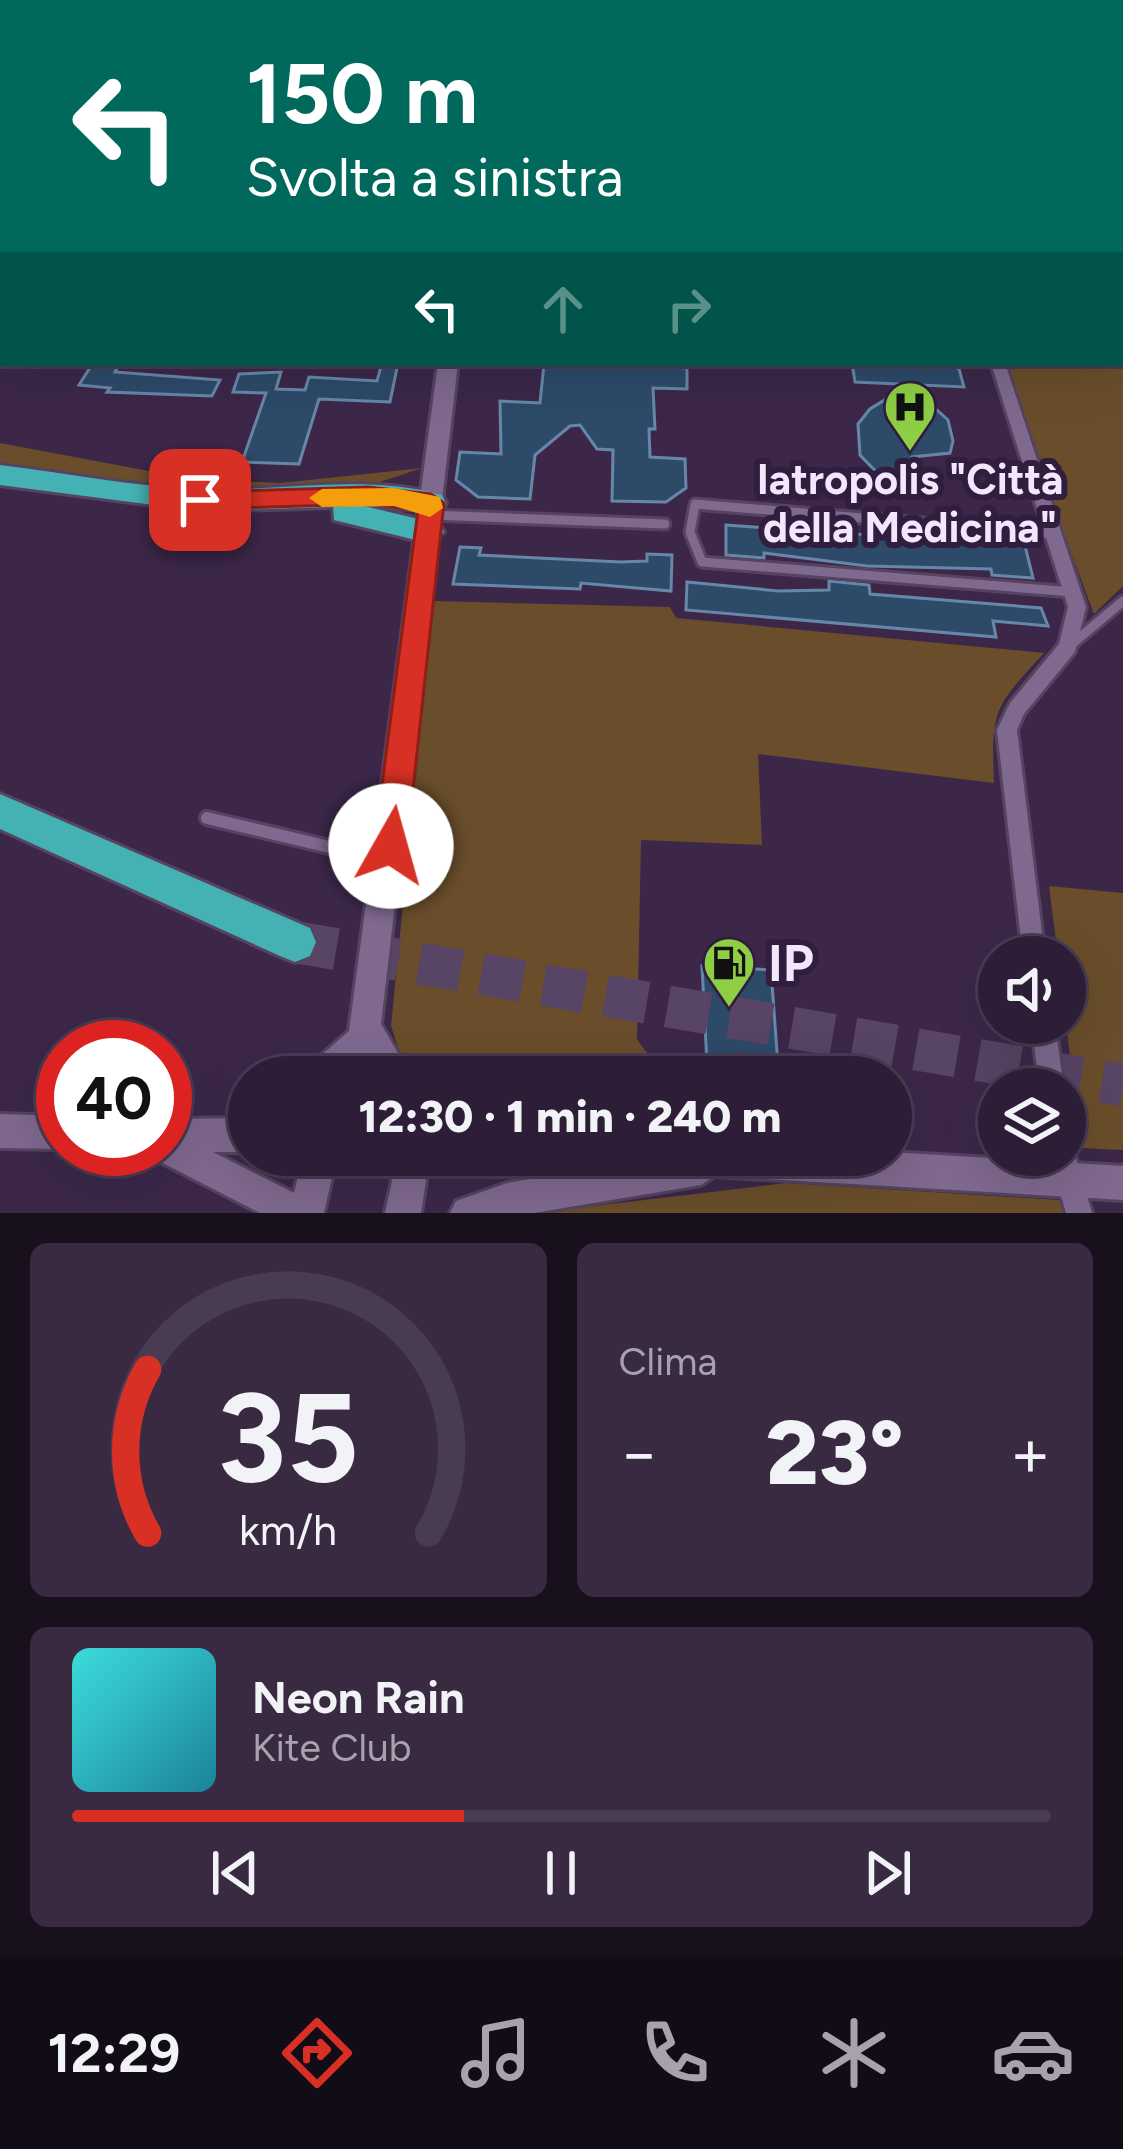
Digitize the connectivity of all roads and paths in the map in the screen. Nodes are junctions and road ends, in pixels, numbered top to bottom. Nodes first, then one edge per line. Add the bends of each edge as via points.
1 (448, 366) edge
2 (999, 366) edge
3 (4, 475) edge
4 (266, 501) junction
5 (431, 507) junction
6 (665, 524) dead end
7 (1054, 534) junction
8 (1073, 592) junction
9 (1123, 601) edge
10 (1068, 647) junction
11 (0, 811) edge
12 (207, 818) dead end
13 (391, 846) junction
14 (1032, 936) edge
15 (295, 942) tunnel mouth
16 (369, 1034) junction
17 (345, 1056) edge
18 (364, 1056) edge
19 (373, 1056) edge
20 (382, 1056) edge
21 (0, 1131) edge
22 (36, 1132) edge
23 (228, 1134) edge
24 (192, 1135) edge
25 (192, 1159) edge
26 (912, 1163) edge
27 (978, 1165) edge
28 (1086, 1173) edge
29 (313, 1176) edge
30 (408, 1176) edge
31 (659, 1176) edge
32 (1066, 1176) edge
33 (1123, 1183) edge
34 (301, 1213) edge
35 (403, 1213) edge
36 (468, 1213) edge
37 (1079, 1213) edge

1 - 5 street
2 - 7 street
3 - 4 highway
4 - 5 highway via 368,495
4 - 5 highway via 376,517
5 - 6 lane
5 - 13 street
7 - 8 street
7 - 8 lane via 695,504 690,532 702,562
8 - 10 street
9 - 10 lane
10 - 14 street via 1007,730
11 - 15 highway
12 - 13 lane via 338,849
13 - 16 street
16 - 17 street
16 - 18 street
16 - 19 street
16 - 20 street
21 - 22 street
23 - 24 street
25 - 34 street
26 - 27 street
28 - 33 street
29 - 34 street
30 - 35 street
31 - 36 street
32 - 37 street

